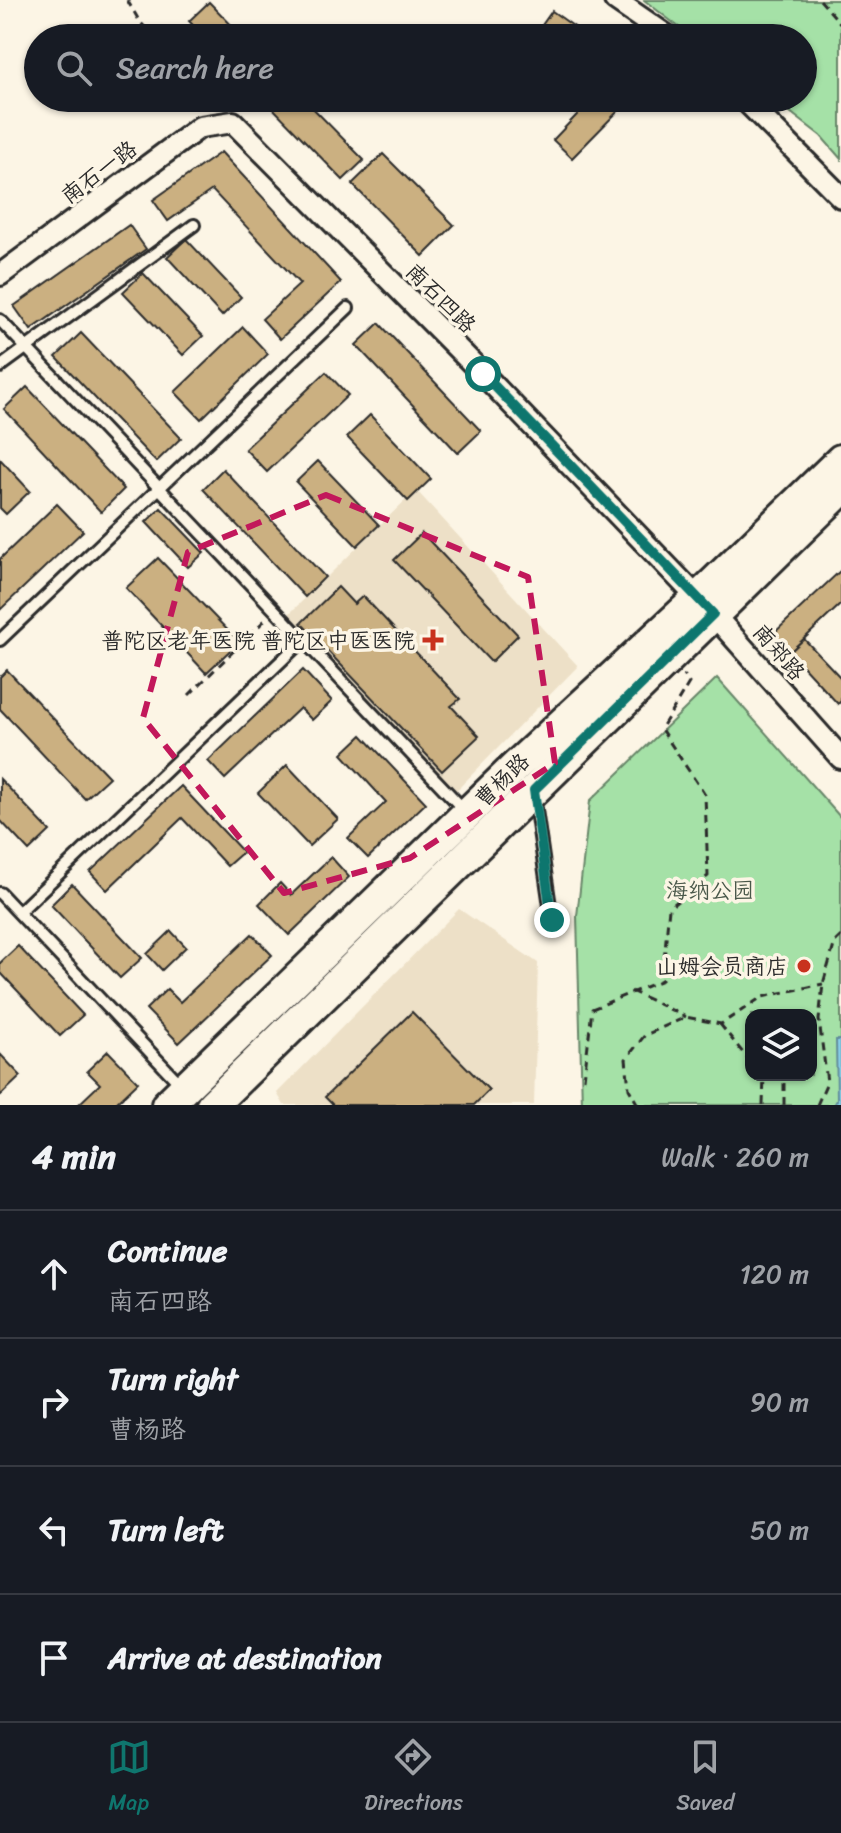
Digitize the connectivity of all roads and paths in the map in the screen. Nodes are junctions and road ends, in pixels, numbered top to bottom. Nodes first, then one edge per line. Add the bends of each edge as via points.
1 (127, 0) edge
2 (615, 0) edge
3 (820, 0) edge
4 (142, 24) edge
5 (650, 24) edge
6 (841, 24) edge
7 (757, 112) edge
8 (233, 122) joint
9 (841, 197) edge
10 (194, 225) dead end
11 (0, 275) edge
12 (348, 308) dead end
13 (0, 320) edge
14 (26, 348) junction
15 (0, 367) edge
16 (841, 460) edge
17 (159, 488) junction
18 (841, 490) edge
19 (706, 606) junction
20 (275, 611) junction
21 (0, 640) edge
22 (303, 640) junction
23 (672, 655) junction
24 (189, 695) dead end
25 (841, 758) edge
26 (534, 790) junction
27 (467, 813) junction
28 (0, 893) edge
29 (19, 912) junction
30 (552, 920) dead end
31 (841, 936) edge
32 (823, 984) junction
33 (631, 991) junction
34 (686, 1017) junction
35 (819, 1020) joint
36 (721, 1024) junction
37 (745, 1055) edge
38 (584, 1079) dead end
39 (763, 1081) edge
40 (784, 1081) edge
41 (175, 1096) edge
42 (212, 1105) edge
43 (638, 1105) edge
44 (764, 1105) edge
45 (784, 1105) edge
46 (817, 1105) edge

1 - 4 path
2 - 5 street
3 - 6 path
7 - 9 street
8 - 11 street, 南石一路 via 200,127
8 - 19 street, 南石四路
10 - 14 lane
12 - 17 lane
13 - 14 lane
14 - 15 lane
14 - 17 lane
16 - 19 main road, 曹杨路
17 - 20 lane
17 - 21 lane
18 - 19 main road, 曹杨路
19 - 23 main road, 曹杨路
19 - 25 street, 南郑路
19 - 27 main road, 曹杨路
20 - 22 lane
20 - 24 path
22 - 27 lane
22 - 29 lane
23 - 26 main road, 曹杨路
23 - 33 path via 689,683 661,729 705,795 708,876 669,908 662,980
26 - 30 lane
26 - 42 main road, 曹杨路
27 - 41 main road, 曹杨路
28 - 29 lane
29 - 41 lane
31 - 32 path
32 - 35 path
32 - 36 path via 762,997
33 - 34 path
33 - 38 path via 592,1009
34 - 36 path
34 - 43 path via 645,1035 626,1059 629,1089
35 - 46 path via 827,1082
36 - 37 path
39 - 44 path
40 - 45 path

